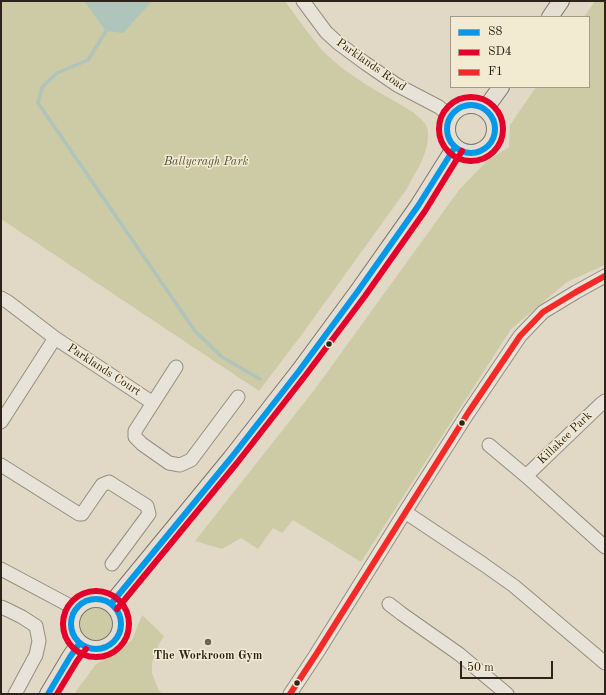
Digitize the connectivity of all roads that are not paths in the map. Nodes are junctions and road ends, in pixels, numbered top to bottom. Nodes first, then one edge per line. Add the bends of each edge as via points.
1 (303, 1) edge
2 (561, 1) edge
3 (551, 16) edge
4 (500, 88) edge
5 (485, 109) junction
6 (450, 116) junction
7 (454, 147) junction
8 (605, 276) edge
9 (1, 298) edge
10 (54, 338) junction
11 (176, 367) dead end
12 (238, 397) dead end
13 (605, 401) edge
14 (153, 403) junction
15 (1, 422) edge
16 (489, 445) dead end
17 (1, 465) edge
18 (526, 476) junction
19 (405, 512) junction
20 (605, 547) edge
21 (112, 564) dead end
22 (1, 569) edge
23 (111, 604) junction
24 (389, 604) dead end
25 (1, 607) edge
26 (76, 608) junction
27 (79, 644) junction
28 (605, 663) edge
29 (15, 694) edge
30 (48, 694) edge
31 (290, 694) edge
32 (507, 694) edge

1 - 6 street, Parklands Road via 326,32 338,43 397,84 439,107
2 - 3 main road
4 - 5 main road
5 - 6 main road via 470,104 455,110
5 - 7 main road via 494,121 494,136 491,142 474,153
6 - 7 main road via 447,132
7 - 23 main road via 418,206 299,371
8 - 19 street via 543,312 520,336
9 - 10 street, Parklands Court
10 - 14 street, Parklands Court
10 - 15 street
11 - 14 street, Parklands Court
12 - 14 street, Parklands Court via 191,460 180,464 169,463 135,437 135,431
13 - 18 street, Killakee Park
16 - 18 street
17 - 21 street via 79,514 82,514 102,485 109,482 147,506 149,514
18 - 20 street
19 - 28 street via 514,586
19 - 31 street
22 - 26 street
23 - 26 main road via 98,599 89,600
23 - 27 main road via 121,620 118,637 106,648 97,650
24 - 32 street via 459,654
25 - 29 street via 36,626 39,641 36,655
26 - 27 main road via 70,624 71,632
27 - 30 main road

